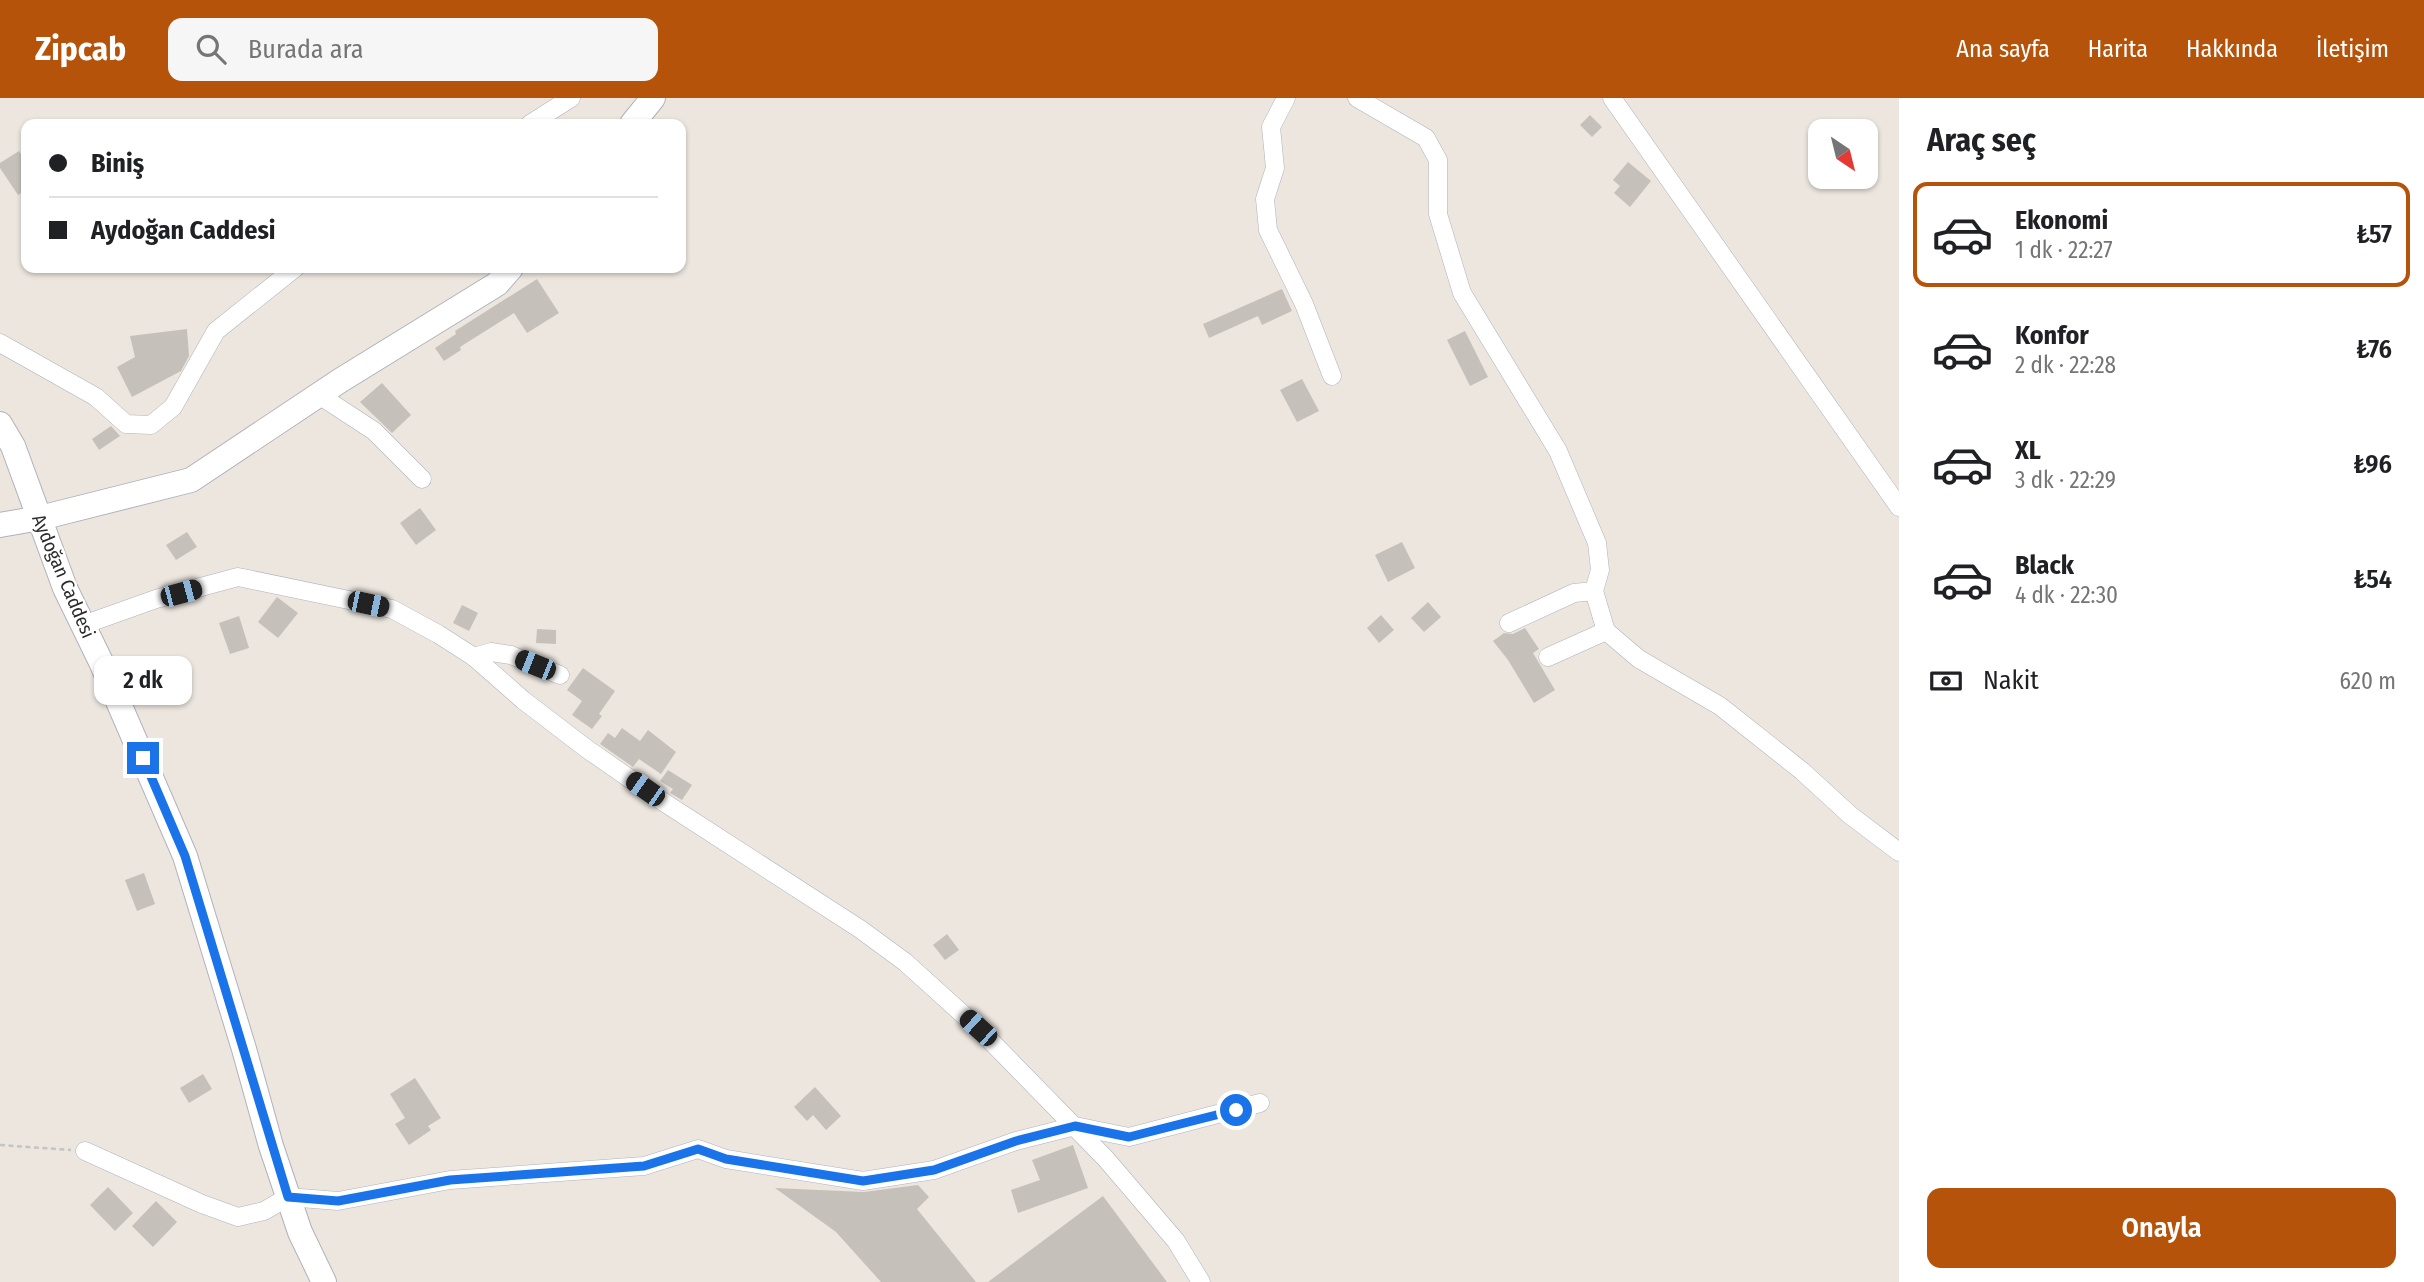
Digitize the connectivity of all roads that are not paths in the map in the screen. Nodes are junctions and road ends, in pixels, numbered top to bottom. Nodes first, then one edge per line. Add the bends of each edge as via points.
1 (571, 98) edge
2 (653, 98) edge
3 (1286, 98) edge
4 (1357, 98) edge
5 (1612, 98) edge
6 (538, 119) edge
7 (636, 119) edge
8 (289, 273) edge
9 (507, 273) edge
10 (0, 343) edge
11 (1332, 376) dead end
12 (318, 395) junction
13 (0, 424) edge
14 (422, 479) dead end
15 (1899, 507) edge
16 (40, 518) junction
17 (0, 525) edge
18 (1594, 591) junction
19 (1509, 623) dead end
20 (83, 625) junction
21 (1605, 631) junction
22 (474, 657) junction
23 (1548, 657) dead end
24 (560, 675) dead end
25 (1899, 852) edge
26 (1260, 1103) dead end
27 (1075, 1126) junction
28 (85, 1152) road end
29 (288, 1197) junction
30 (324, 1282) edge
31 (1201, 1282) edge

1 - 6 street
2 - 7 street
3 - 11 street via 1270,127 1275,168 1265,200 1268,230
4 - 18 street via 1426,138 1438,160 1438,214 1462,293 1558,451 1597,543 1600,570
5 - 15 street
8 - 10 street via 216,331 173,407 152,425 126,424 96,397
9 - 12 street via 497,284
12 - 14 street via 374,431
12 - 16 street via 191,480
13 - 16 street, Aydoğan Caddesi
16 - 17 street
16 - 20 street, Aydoğan Caddesi
18 - 19 street via 1574,593
18 - 21 street
20 - 22 street via 238,577 391,609
20 - 29 street, Aydoğan Caddesi via 185,856
21 - 23 street
21 - 25 street via 1639,659 1720,706
22 - 24 street via 491,652 511,655
22 - 27 street via 587,749 905,962
26 - 27 street via 1129,1137
27 - 29 street via 934,1170 863,1181 726,1159 698,1149 644,1166 450,1180 338,1201
27 - 31 street via 1177,1241
28 - 29 street via 238,1217 264,1211
29 - 30 street, Aydoğan Caddesi

